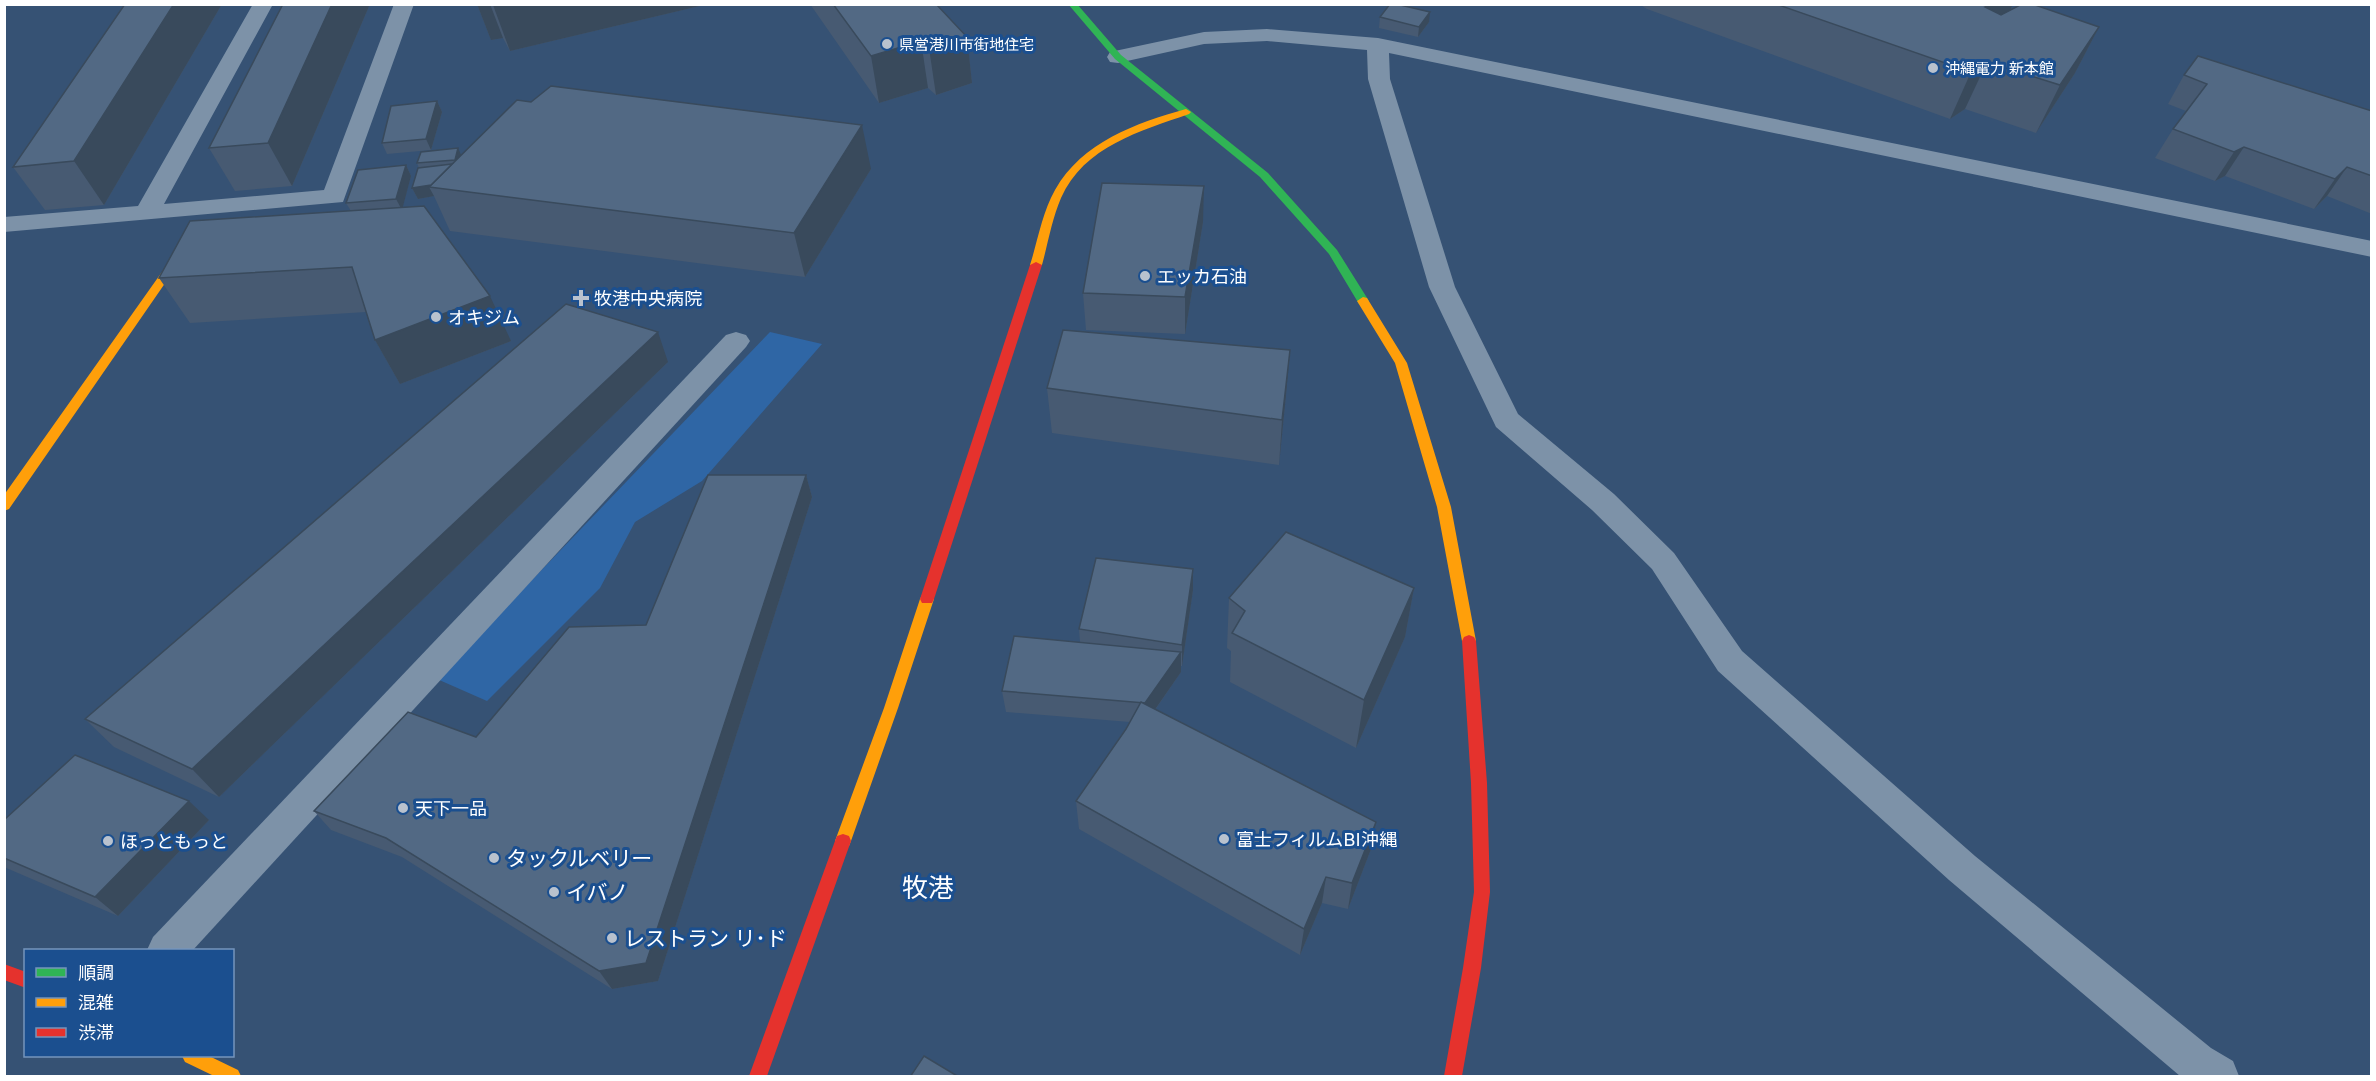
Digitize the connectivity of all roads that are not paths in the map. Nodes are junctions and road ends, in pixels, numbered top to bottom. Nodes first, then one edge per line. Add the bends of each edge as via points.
1 (404, 4) edge
2 (1072, 4) edge
3 (262, 6) edge
4 (1378, 44) junction
5 (1118, 57) junction
6 (1186, 112) junction
7 (208, 208) junction
8 (147, 213) junction
9 (4, 225) edge
10 (191, 247) joint
11 (2372, 249) edge
12 (736, 341) dead end
13 (4, 506) edge
14 (169, 949) edge
15 (4, 972) edge
16 (24, 979) edge
17 (193, 1057) edge
18 (232, 1077) edge
19 (758, 1077) edge
20 (1453, 1077) edge
21 (2218, 1077) edge

1 - 7 lane via 334,197
2 - 5 main road
3 - 8 lane
4 - 5 lane via 1267,34 1215,37
4 - 11 lane
4 - 21 lane via 1379,79 1442,287 1506,420 1603,502 1663,561 1730,661 1962,868 2196,1063
5 - 6 main road
6 - 19 main road via 1106,141 1080,163 1060,190 891,708
6 - 20 main road via 1264,174 1333,252 1401,363 1444,507 1469,635 1482,892
7 - 8 lane
7 - 10 lane
8 - 9 lane
10 - 13 main road
12 - 14 lane
15 - 16 main road
17 - 18 main road

